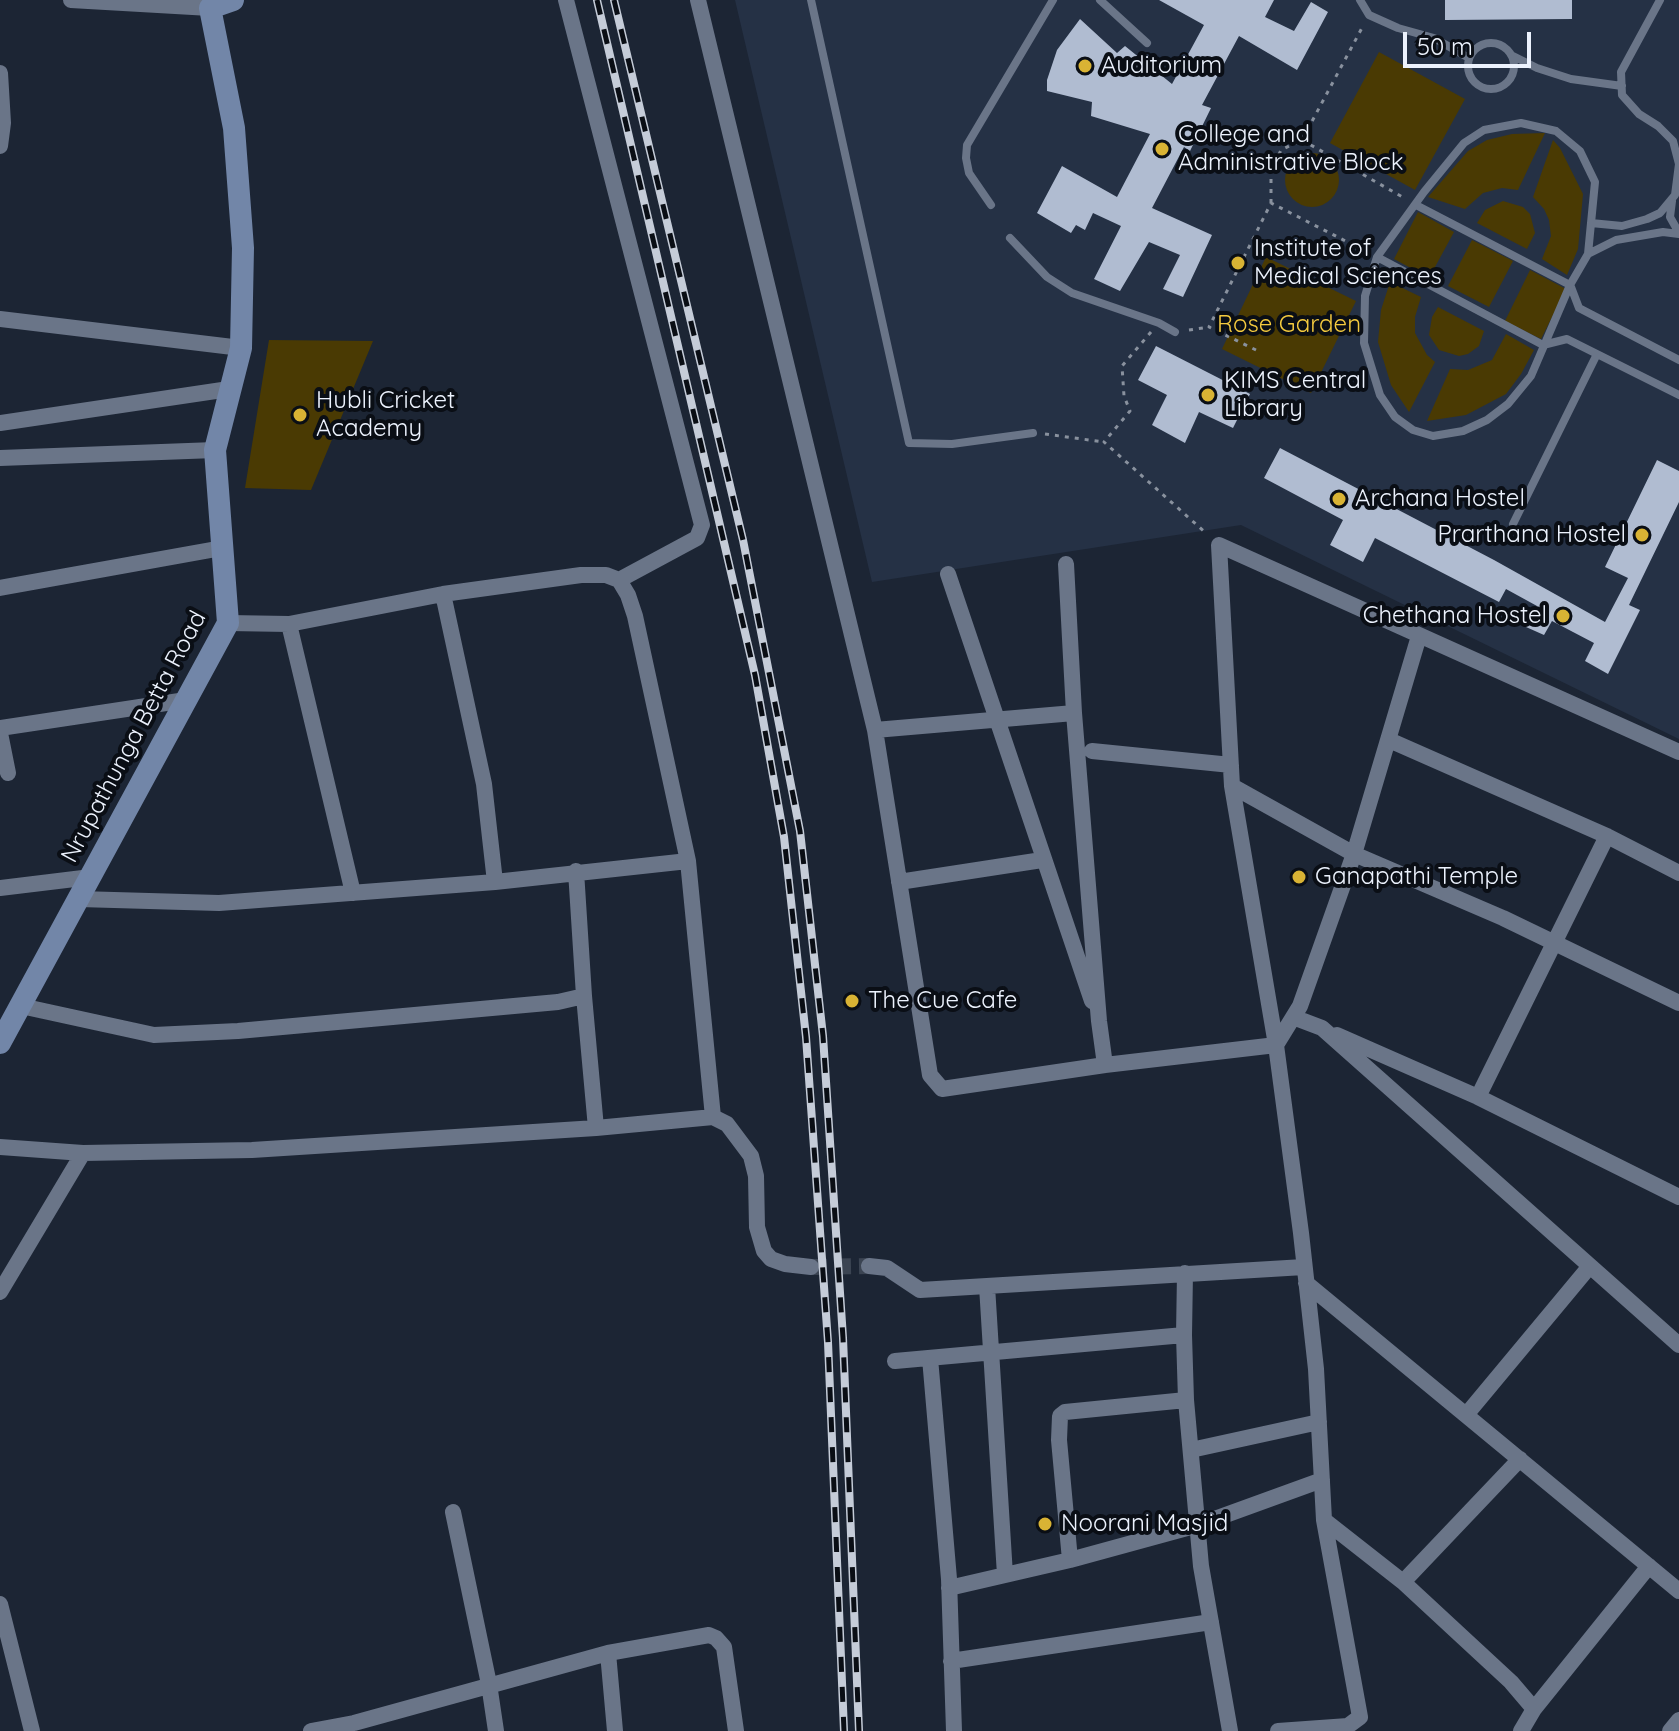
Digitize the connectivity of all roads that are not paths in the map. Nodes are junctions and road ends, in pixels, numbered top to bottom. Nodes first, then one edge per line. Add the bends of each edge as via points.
1 (71, 0) edge
2 (233, 0) edge
3 (566, 0) edge
4 (698, 0) edge
5 (811, 0) edge
6 (1053, 0) edge
7 (1100, 0) edge
8 (1360, 0) edge
9 (1660, 0) edge
10 (209, 4) edge
11 (1147, 43) dead end
12 (1513, 56) junction
13 (1469, 58) junction
14 (0, 73) edge
15 (1622, 86) junction
16 (1676, 144) edge
17 (0, 146) edge
18 (1677, 192) edge
19 (991, 205) dead end
20 (1416, 205) junction
21 (1591, 223) junction
22 (1679, 234) edge
23 (1010, 238) dead end
24 (1588, 254) junction
25 (1377, 257) junction
26 (1570, 286) junction
27 (0, 319) edge
28 (1175, 332) road end
29 (1543, 345) junction
30 (241, 348) junction
31 (1597, 354) junction
32 (1679, 360) edge
33 (229, 389) junction
34 (1679, 395) edge
35 (0, 423) edge
36 (1033, 433) road end
37 (215, 450) junction
38 (0, 458) edge
39 (1513, 524) dead end
40 (222, 548) junction
41 (1066, 564) dead end
42 (948, 574) dead end
43 (619, 580) junction
44 (0, 588) edge
45 (443, 594) junction
46 (228, 623) junction
47 (289, 624) junction
48 (1419, 636) junction
49 (186, 700) junction
50 (1074, 713) junction
51 (995, 718) junction
52 (0, 730) edge
53 (875, 730) junction
54 (1389, 740) junction
55 (1092, 751) dead end
56 (1679, 752) edge
57 (1231, 765) junction
58 (8, 773) dead end
59 (1232, 786) junction
60 (1607, 836) junction
61 (1354, 854) junction
62 (1042, 860) junction
63 (688, 861) junction
64 (576, 871) junction
65 (1679, 873) edge
66 (91, 877) junction
67 (495, 882) junction
68 (899, 882) junction
69 (0, 888) edge
70 (353, 893) junction
71 (79, 899) junction
72 (1552, 944) junction
73 (584, 996) junction
74 (1679, 1003) edge
75 (21, 1006) junction
76 (1293, 1017) junction
77 (1099, 1021) junction
78 (1322, 1028) junction
79 (0, 1043) edge
80 (1276, 1045) junction
81 (1105, 1065) junction
82 (1478, 1097) junction
83 (713, 1117) junction
84 (596, 1128) junction
85 (0, 1147) edge
86 (83, 1153) junction
87 (1679, 1197) edge
88 (869, 1266) tunnel mouth
89 (1590, 1266) junction
90 (811, 1267) tunnel mouth
91 (1185, 1273) junction
92 (1305, 1275) junction
93 (987, 1286) junction
94 (0, 1292) edge
95 (1184, 1335) junction
96 (1679, 1345) edge
97 (992, 1352) junction
98 (930, 1358) junction
99 (895, 1361) dead end
100 (1186, 1400) junction
101 (1466, 1415) junction
102 (1319, 1422) junction
103 (1191, 1450) junction
104 (1520, 1459) junction
105 (1322, 1480) junction
106 (453, 1512) dead end
107 (1324, 1520) junction
108 (1198, 1525) junction
109 (1070, 1560) junction
110 (1649, 1566) junction
111 (1005, 1575) junction
112 (1403, 1582) junction
113 (949, 1588) junction
114 (1679, 1591) edge
115 (0, 1604) edge
116 (1211, 1622) junction
117 (608, 1653) junction
118 (951, 1661) junction
119 (489, 1684) junction
120 (1534, 1709) junction
121 (1679, 1720) edge
122 (1349, 1728) edge
123 (32, 1731) edge
124 (311, 1731) edge
125 (496, 1731) edge
126 (615, 1731) edge
127 (736, 1731) edge
128 (954, 1731) edge
129 (1230, 1731) edge
130 (1278, 1731) edge
131 (1521, 1731) edge
132 (1670, 1731) edge

1 - 10 street
2 - 10 street
3 - 43 street via 702,525 697,538
4 - 53 street
5 - 36 lane via 909,443 952,444
6 - 19 lane via 967,145 969,173
7 - 11 lane
8 - 13 lane via 1369,15 1434,38
9 - 15 lane via 1621,72
10 - 30 street, Nrupathunga Betta Road via 234,128 243,248
12 - 13 lane via 1502,45 1486,42
12 - 13 lane via 1510,80 1496,89 1474,81
12 - 15 lane via 1571,79
14 - 17 street
15 - 16 lane via 1622,95 1639,114
16 - 18 lane
18 - 21 lane via 1660,213 1647,219 1622,226
18 - 22 lane via 1670,217
20 - 21 lane via 1464,143 1484,130 1521,123 1556,131 1580,151 1595,182
20 - 25 lane
20 - 26 lane
21 - 24 lane
22 - 24 lane via 1616,240
23 - 28 lane via 1047,277 1072,293
24 - 26 lane
25 - 29 lane
25 - 29 lane via 1365,296 1364,343 1380,395 1395,417 1413,430 1433,436 1487,420 1531,376
26 - 29 lane
26 - 32 lane via 1579,308
27 - 30 street
29 - 31 lane via 1567,339
30 - 33 street, Nrupathunga Betta Road
31 - 34 lane
31 - 39 lane
33 - 35 street
33 - 37 street, Nrupathunga Betta Road
37 - 38 street
37 - 40 street, Nrupathunga Betta Road
40 - 44 street
40 - 46 street, Nrupathunga Betta Road
41 - 50 street
42 - 51 street
43 - 45 street via 581,575
43 - 63 street via 635,616
45 - 47 street
45 - 67 street via 484,784
46 - 47 street
46 - 49 street, Nrupathunga Betta Road
47 - 70 street
48 - 54 street
48 - 56 street
48 - 57 street via 1219,545
49 - 52 street
49 - 66 street, Nrupathunga Betta Road
50 - 51 street
50 - 77 street
51 - 53 street
51 - 62 street
52 - 58 street
53 - 68 street
54 - 60 street
54 - 61 street
55 - 57 street
57 - 59 street
59 - 61 street
59 - 80 street
60 - 65 street
60 - 72 street
61 - 72 street
61 - 76 street
62 - 68 street
62 - 77 street
63 - 64 street
63 - 83 street
64 - 67 street
64 - 73 street
66 - 69 street
66 - 71 street, Nrupathunga Betta Road
67 - 70 street
68 - 81 street via 930,1075 942,1089
70 - 71 street via 219,903
71 - 75 street, Nrupathunga Betta Road
72 - 74 street
72 - 82 street
73 - 75 street via 154,1035
73 - 84 street
75 - 79 street, Nrupathunga Betta Road
76 - 78 street
76 - 80 street
77 - 81 street
78 - 82 street
78 - 89 street
80 - 81 street
80 - 92 street
82 - 87 street
83 - 84 street
83 - 90 street via 727,1124 751,1156 764,1251 785,1264
84 - 86 street via 252,1150
85 - 86 street
86 - 94 street
88 - 93 street via 887,1268 920,1290
89 - 96 street
89 - 101 street
91 - 92 street
91 - 93 street
91 - 95 street
92 - 101 street
92 - 102 street
93 - 97 street
95 - 97 street
95 - 100 street
97 - 98 street
97 - 111 street
98 - 99 street
98 - 113 street
100 - 103 street
100 - 109 street via 1060,1416
101 - 104 street
102 - 103 street
102 - 105 street
103 - 108 street
104 - 110 street
104 - 112 street
105 - 107 street
105 - 108 street
106 - 119 street
107 - 112 street
107 - 122 street via 1360,1703 1360,1717
108 - 109 street
108 - 116 street
109 - 111 street
110 - 114 street
110 - 120 street
111 - 113 street
112 - 120 street
113 - 118 street
115 - 123 street
116 - 118 street
116 - 129 street
117 - 119 street
117 - 126 street
117 - 127 street via 700,1636 716,1638 724,1647
118 - 128 street
119 - 124 street
119 - 125 street
120 - 131 street
121 - 132 street
122 - 130 street

